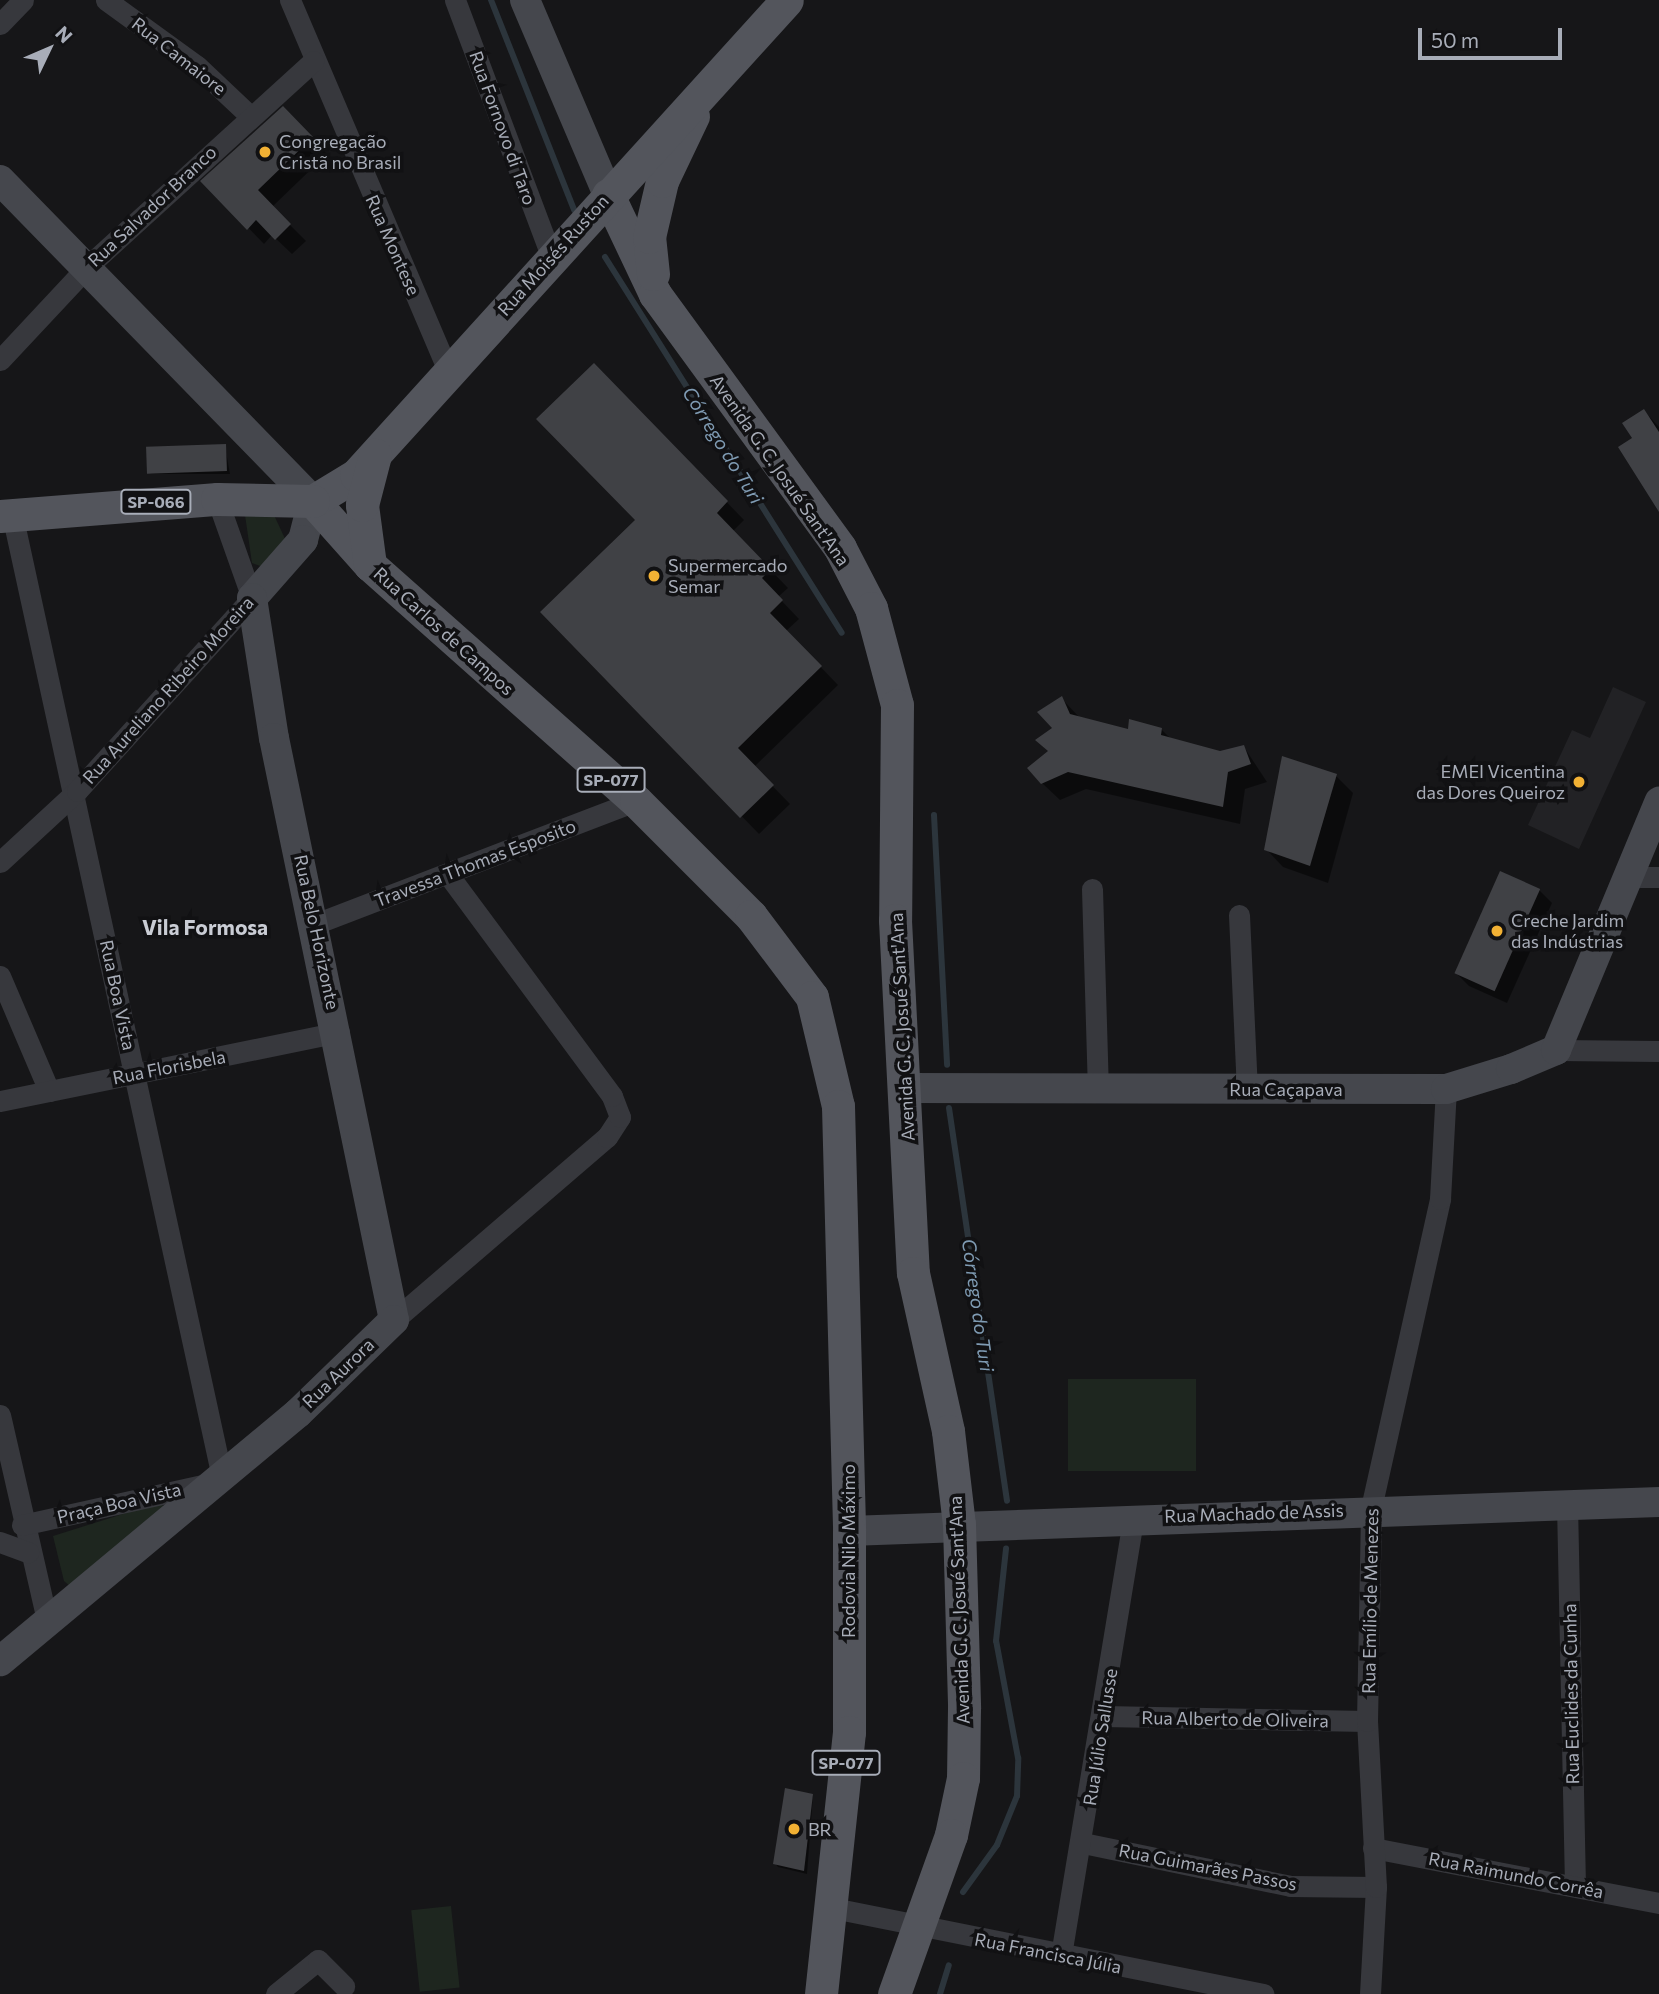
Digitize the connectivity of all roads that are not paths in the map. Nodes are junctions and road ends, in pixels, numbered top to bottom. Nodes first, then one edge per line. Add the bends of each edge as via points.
1 (106, 0) edge
2 (290, 0) edge
3 (455, 0) edge
4 (525, 0) edge
5 (787, 0) edge
6 (313, 61) junction
7 (699, 96) junction
8 (249, 115) junction
9 (0, 180) edge
10 (608, 195) junction
11 (551, 256) junction
12 (87, 267) junction
13 (655, 294) junction
14 (0, 360) edge
15 (449, 372) junction
16 (376, 453) junction
17 (217, 499) junction
18 (313, 501) junction
19 (6, 515) edge
20 (370, 565) junction
21 (252, 598) junction
22 (77, 791) junction
23 (636, 802) junction
24 (1659, 802) edge
25 (0, 862) edge
26 (448, 874) junction
27 (1627, 877) junction
28 (1659, 877) edge
29 (1092, 889) dead end
30 (1239, 915) dead end
31 (315, 924) junction
32 (0, 976) edge
33 (338, 1032) junction
34 (1556, 1050) junction
35 (1659, 1051) edge
36 (135, 1074) junction
37 (906, 1088) junction
38 (1446, 1089) junction
39 (1098, 1090) junction
40 (1247, 1090) junction
41 (49, 1091) junction
42 (0, 1101) edge
43 (838, 1106) joint
44 (394, 1320) junction
45 (0, 1415) edge
46 (219, 1479) junction
47 (1659, 1502) edge
48 (1567, 1504) junction
49 (1371, 1508) junction
50 (1133, 1518) junction
51 (959, 1524) junction
52 (22, 1525) junction
53 (849, 1531) junction
54 (0, 1542) edge
55 (28, 1552) junction
56 (47, 1620) junction
57 (0, 1661) edge
58 (1103, 1716) junction
59 (1367, 1721) junction
60 (1083, 1843) junction
61 (1373, 1848) junction
62 (1575, 1885) junction
63 (1376, 1886) junction
64 (1659, 1903) edge
65 (833, 1908) junction
66 (916, 1928) junction
67 (1060, 1955) junction
68 (342, 1991) edge
69 (276, 1994) edge
70 (821, 1994) edge
71 (894, 1994) edge
72 (1264, 1994) edge
73 (1370, 1994) edge

1 - 8 street, Rua Camaiore via 197,66
2 - 6 street, Rua Montese
3 - 11 street, Rua Fornovo di Taro
4 - 10 street
5 - 7 main road, Rua Moisés Ruston
6 - 8 street, Rua Salvador Branco
6 - 15 street, Rua Montese
7 - 10 main road, Rua Moisés Ruston
7 - 13 main road via 662,181 649,237
8 - 12 street, Rua Salvador Branco
9 - 12 street, Rua Carlos de Campos
10 - 11 main road, Rua Moisés Ruston
10 - 13 main road, Avenida G. C. Josué Sant'Ana
11 - 15 main road, Rua Moisés Ruston
12 - 14 street, Rua Salvador Branco
12 - 18 street, Rua Carlos de Campos
13 - 37 main road, Avenida G. C. Josué Sant'Ana via 840,548 888,655 897,705 895,920
15 - 16 main road, Rua Moisés Ruston
16 - 18 main road, Rua Moisés Ruston via 356,475
16 - 20 main road via 362,505
17 - 18 main road, SP-066
17 - 19 main road, SP-066
17 - 21 street, Rua Belo Horizonte
18 - 20 main road, Rua Carlos de Campos / SP-077
18 - 21 street, Rua Aureliano Ribeiro Moreira via 303,540
19 - 22 street, Rua Boa Vista
20 - 23 main road, Rua Carlos de Campos / SP-077
21 - 22 street, Rua Aureliano Ribeiro Moreira
21 - 31 street, Rua Belo Horizonte
22 - 25 street, Rua Aureliano Ribeiro Moreira
22 - 36 street, Rua Boa Vista
23 - 26 street, Travessa Thomas Esposito
23 - 43 main road, Rua Carlos de Campos / SP-077 via 787,956 812,997
24 - 27 street
26 - 31 street, Travessa Thomas Esposito
26 - 44 street, Rua Aurora via 612,1096 620,1117 607,1137
27 - 28 street
27 - 34 street
29 - 39 street
30 - 40 street
31 - 33 street, Rua Belo Horizonte
32 - 41 street
33 - 36 street, Rua Florisbela
33 - 44 street, Rua Belo Horizonte
34 - 35 street, Rua Caçapava
34 - 38 street, Rua Caçapava
36 - 41 street, Rua Florisbela
36 - 46 street, Rua Boa Vista
37 - 39 street, Rua Caçapava
37 - 51 main road, Avenida G. C. Josué Sant'Ana via 913,1273 948,1431
38 - 40 street, Rua Caçapava
38 - 49 street, Rua Emílio de Menezes via 1440,1199
39 - 40 street, Rua Caçapava
41 - 42 street, Rua Florisbela
43 - 53 main road, Rodovia Nilo Máximo / SP-077
44 - 46 street, Rua Aurora
45 - 52 street
46 - 52 street, Praça Boa Vista
46 - 56 street, Rua Aurora
47 - 48 street, Rua Machado de Assis
48 - 49 street, Rua Machado de Assis
48 - 62 street, Rua Euclides da Cunha
49 - 50 street, Rua Machado de Assis
49 - 59 street, Rua Emílio de Menezes
50 - 51 street, Rua Machado de Assis
50 - 58 street, Rua Júlio Sallusse
51 - 53 street, Rua Machado de Assis
51 - 66 main road, Avenida G. C. Josué Sant'Ana via 963,1778 951,1835
52 - 55 street
53 - 65 main road, Rodovia Nilo Máximo / SP-077 via 849,1732
54 - 55 street
55 - 56 street
56 - 57 street, Rua Aurora
58 - 59 street, Rua Alberto de Oliveira
58 - 60 street, Rua Júlio Sallusse
59 - 61 street, Rua Emílio de Menezes
60 - 63 street, Rua Guimarães Passos via 1290,1886
60 - 67 street, Rua Júlio Sallusse
61 - 62 street, Rua Raimundo Corrêa
61 - 63 street, Rua Emílio de Menezes
62 - 64 street, Rua Raimundo Corrêa
63 - 73 street, Rua Emílio de Menezes
65 - 66 street, Rua Francisca Júlia
65 - 70 main road, Rodovia Nilo Máximo / SP-077
66 - 67 street, Rua Francisca Júlia
66 - 71 main road, Avenida G. C. Josué Sant'Ana
67 - 72 street, Rua Francisca Júlia
68 - 69 street via 318,1960

